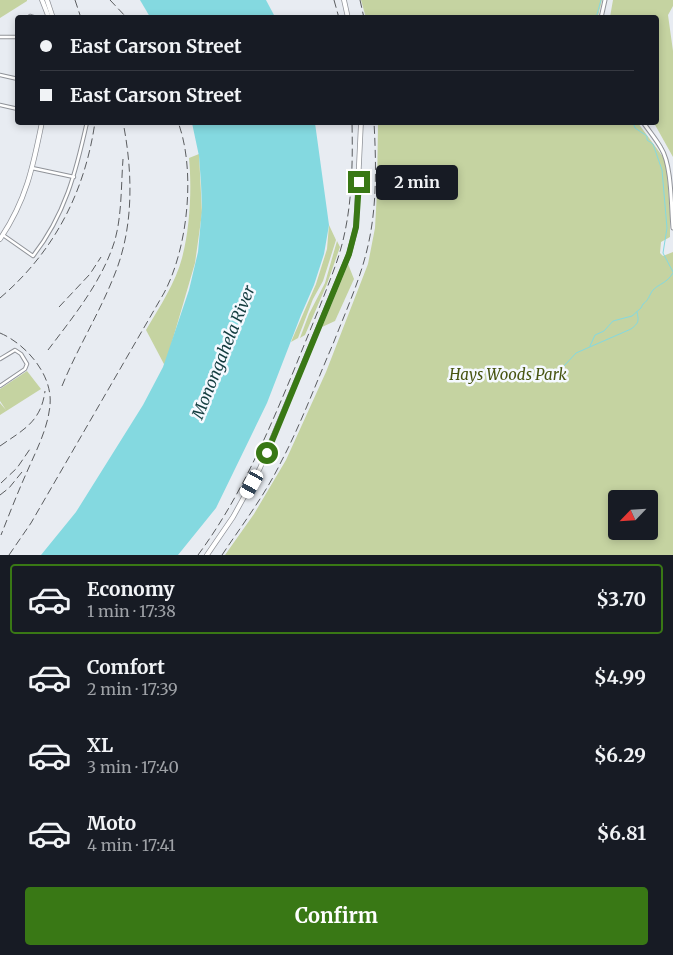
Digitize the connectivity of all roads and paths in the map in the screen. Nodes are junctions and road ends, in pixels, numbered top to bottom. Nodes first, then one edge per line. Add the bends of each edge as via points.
1 (42, 0) edge
2 (47, 0) edge
3 (344, 0) edge
4 (606, 0) edge
5 (48, 15) edge
6 (52, 15) edge
7 (347, 15) edge
8 (602, 15) edge
9 (15, 36) edge
10 (0, 37) edge
11 (0, 75) edge
12 (15, 78) edge
13 (0, 105) edge
14 (15, 108) edge
15 (41, 125) edge
16 (86, 125) edge
17 (361, 125) edge
18 (645, 125) edge
19 (32, 168) junction
20 (74, 177) junction
21 (673, 228) edge
22 (1, 237) edge
23 (0, 359) edge
24 (0, 386) edge
25 (207, 555) edge

1 - 5 main road
2 - 6 main road
3 - 7 main road
4 - 8 main road
9 - 10 street
11 - 12 street
13 - 14 street
15 - 19 main road
16 - 20 street
17 - 25 main road via 356,227 349,254 267,453 244,498
18 - 21 main road via 667,161
19 - 20 street
19 - 22 main road via 21,204
20 - 22 street via 54,225 33,256
23 - 24 street via 14,349 27,364 25,369

